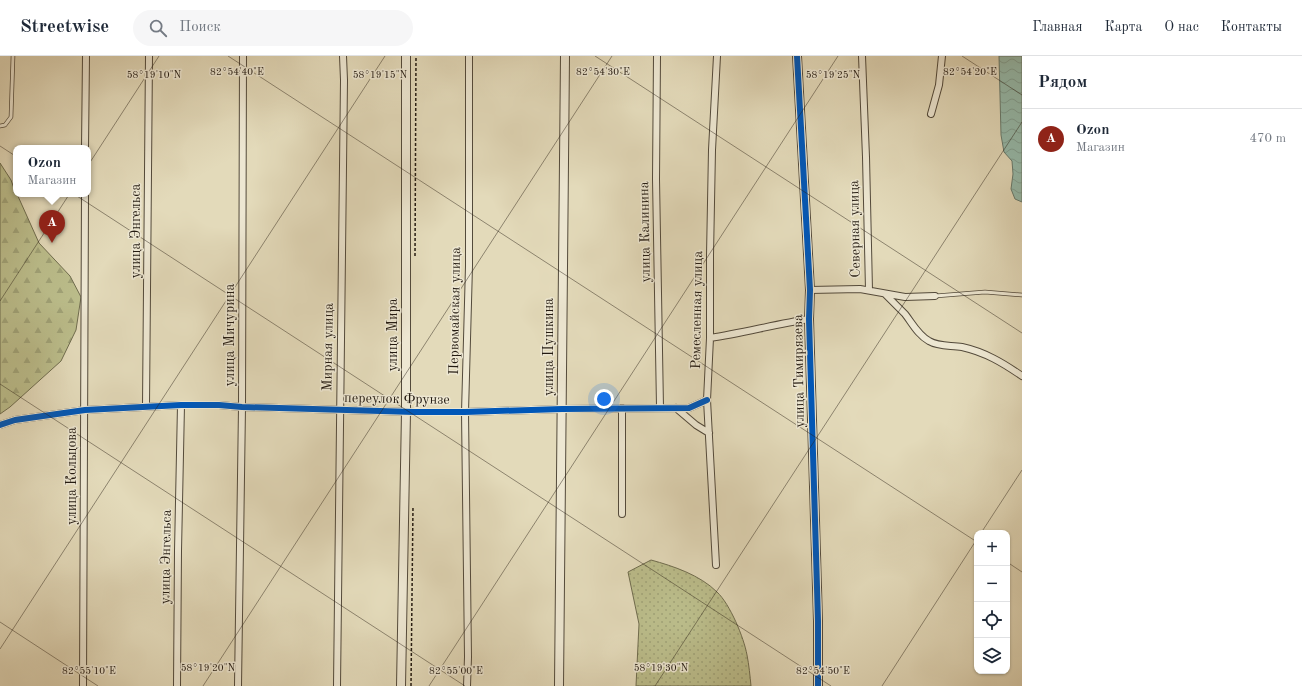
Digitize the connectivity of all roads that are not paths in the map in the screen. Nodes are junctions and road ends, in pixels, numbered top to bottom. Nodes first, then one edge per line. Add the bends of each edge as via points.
1 (13, 56) edge
2 (86, 56) edge
3 (149, 56) edge
4 (243, 56) edge
5 (343, 56) edge
6 (406, 56) edge
7 (470, 56) edge
8 (565, 56) edge
9 (657, 56) edge
10 (717, 56) edge
11 (797, 56) edge
12 (862, 56) edge
13 (942, 56) edge
14 (931, 114) dead end
15 (0, 126) edge
16 (85, 145) edge
17 (85, 197) edge
18 (810, 290) junction
19 (869, 290) junction
20 (885, 294) junction
21 (1022, 295) edge
22 (935, 296) joint
23 (809, 320) junction
24 (710, 338) junction
25 (1022, 376) edge
26 (707, 400) junction
27 (181, 405) junction
28 (146, 406) junction
29 (242, 407) junction
30 (622, 408) junction
31 (660, 408) junction
32 (676, 408) junction
33 (562, 409) junction
34 (85, 410) junction
35 (339, 411) junction
36 (406, 412) junction
37 (465, 412) junction
38 (0, 425) edge
39 (709, 433) junction
40 (622, 514) dead end
41 (716, 565) dead end
42 (83, 686) edge
43 (177, 686) edge
44 (238, 686) edge
45 (337, 686) edge
46 (401, 686) edge
47 (467, 686) edge
48 (559, 686) edge
49 (818, 686) edge

1 - 15 lane via 11,117 5,125
2 - 16 street
3 - 28 street, улица Энгельса
4 - 29 street, улица Мичурина
5 - 35 street, Мирная улица
6 - 36 street, улица Мира
7 - 37 street, Первомайская улица
8 - 33 street, улица Пушкина
9 - 31 street, улица Калинина via 656,179
10 - 24 street, Ремесленная улица via 712,150
11 - 18 street, улица Тимирязева
12 - 19 street, Северная улица
13 - 14 street via 940,86
17 - 34 street, улица Кольцова
18 - 19 street
18 - 23 street, улица Тимирязева
19 - 20 street, Северная улица
20 - 22 street, Северная улица via 905,297
20 - 25 street via 929,341 984,354 1003,362
21 - 22 lane via 985,292
23 - 24 street
23 - 49 street, улица Тимирязева
24 - 26 street, Ремесленная улица
26 - 32 street, переулок Фрунзе via 689,408
26 - 39 street, Ремесленная улица
27 - 28 street, переулок Фрунзе
27 - 29 street, переулок Фрунзе
27 - 43 street, улица Энгельса
28 - 34 street, переулок Фрунзе
29 - 35 street, переулок Фрунзе
29 - 44 street, улица Мичурина
30 - 31 street, переулок Фрунзе
30 - 33 street, переулок Фрунзе
30 - 40 street
31 - 32 street, переулок Фрунзе
32 - 39 street
33 - 37 street, переулок Фрунзе
33 - 48 street, улица Пушкина
34 - 38 street, переулок Фрунзе via 15,420
34 - 42 street, улица Кольцова
35 - 36 street, переулок Фрунзе
35 - 45 street, Мирная улица
36 - 37 street, переулок Фрунзе
36 - 46 street, улица Мира
37 - 47 street, Первомайская улица
39 - 41 street, Ремесленная улица

